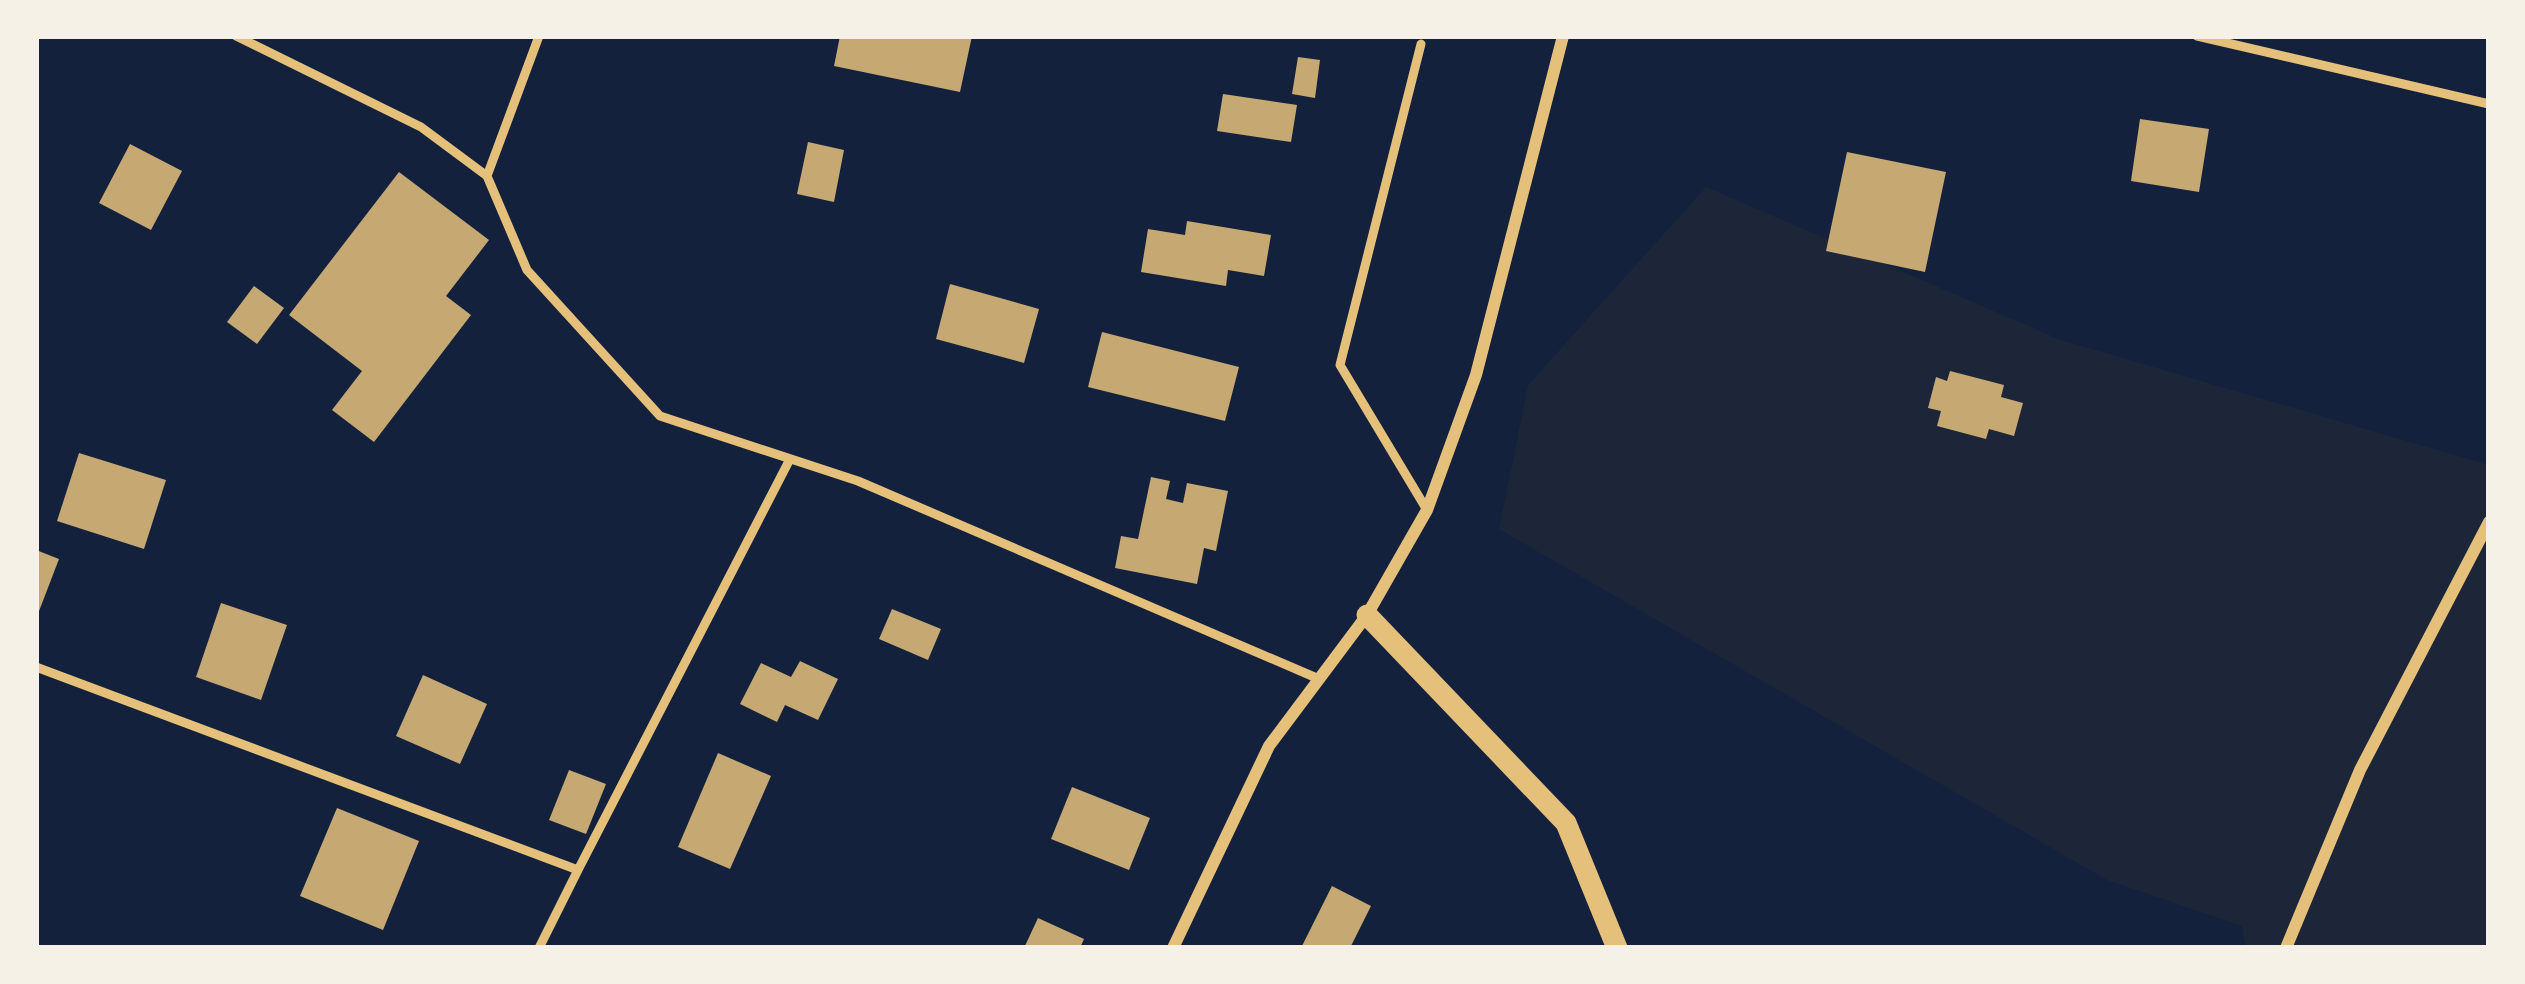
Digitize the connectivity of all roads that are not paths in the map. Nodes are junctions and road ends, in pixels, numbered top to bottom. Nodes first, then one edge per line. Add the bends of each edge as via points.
1 (236, 36) edge
2 (539, 36) edge
3 (1563, 36) edge
4 (2197, 36) edge
5 (1421, 44) dead end
6 (2489, 104) edge
7 (487, 176) junction
8 (790, 459) junction
9 (1427, 510) junction
10 (2489, 522) edge
11 (1367, 615) junction
12 (36, 668) edge
13 (1319, 680) junction
14 (578, 870) junction
15 (539, 948) edge
16 (1173, 948) edge
17 (1618, 948) edge
18 (2286, 948) edge

1 - 7 lane via 421,127
2 - 7 lane
3 - 9 street via 1476,375
4 - 6 lane
5 - 9 lane via 1340,365
7 - 8 lane via 527,271 660,416
8 - 13 lane
8 - 14 lane
9 - 11 street
10 - 18 street via 2360,770
11 - 13 street
11 - 17 street via 1566,823
12 - 14 lane
13 - 16 street via 1269,746
14 - 15 lane

